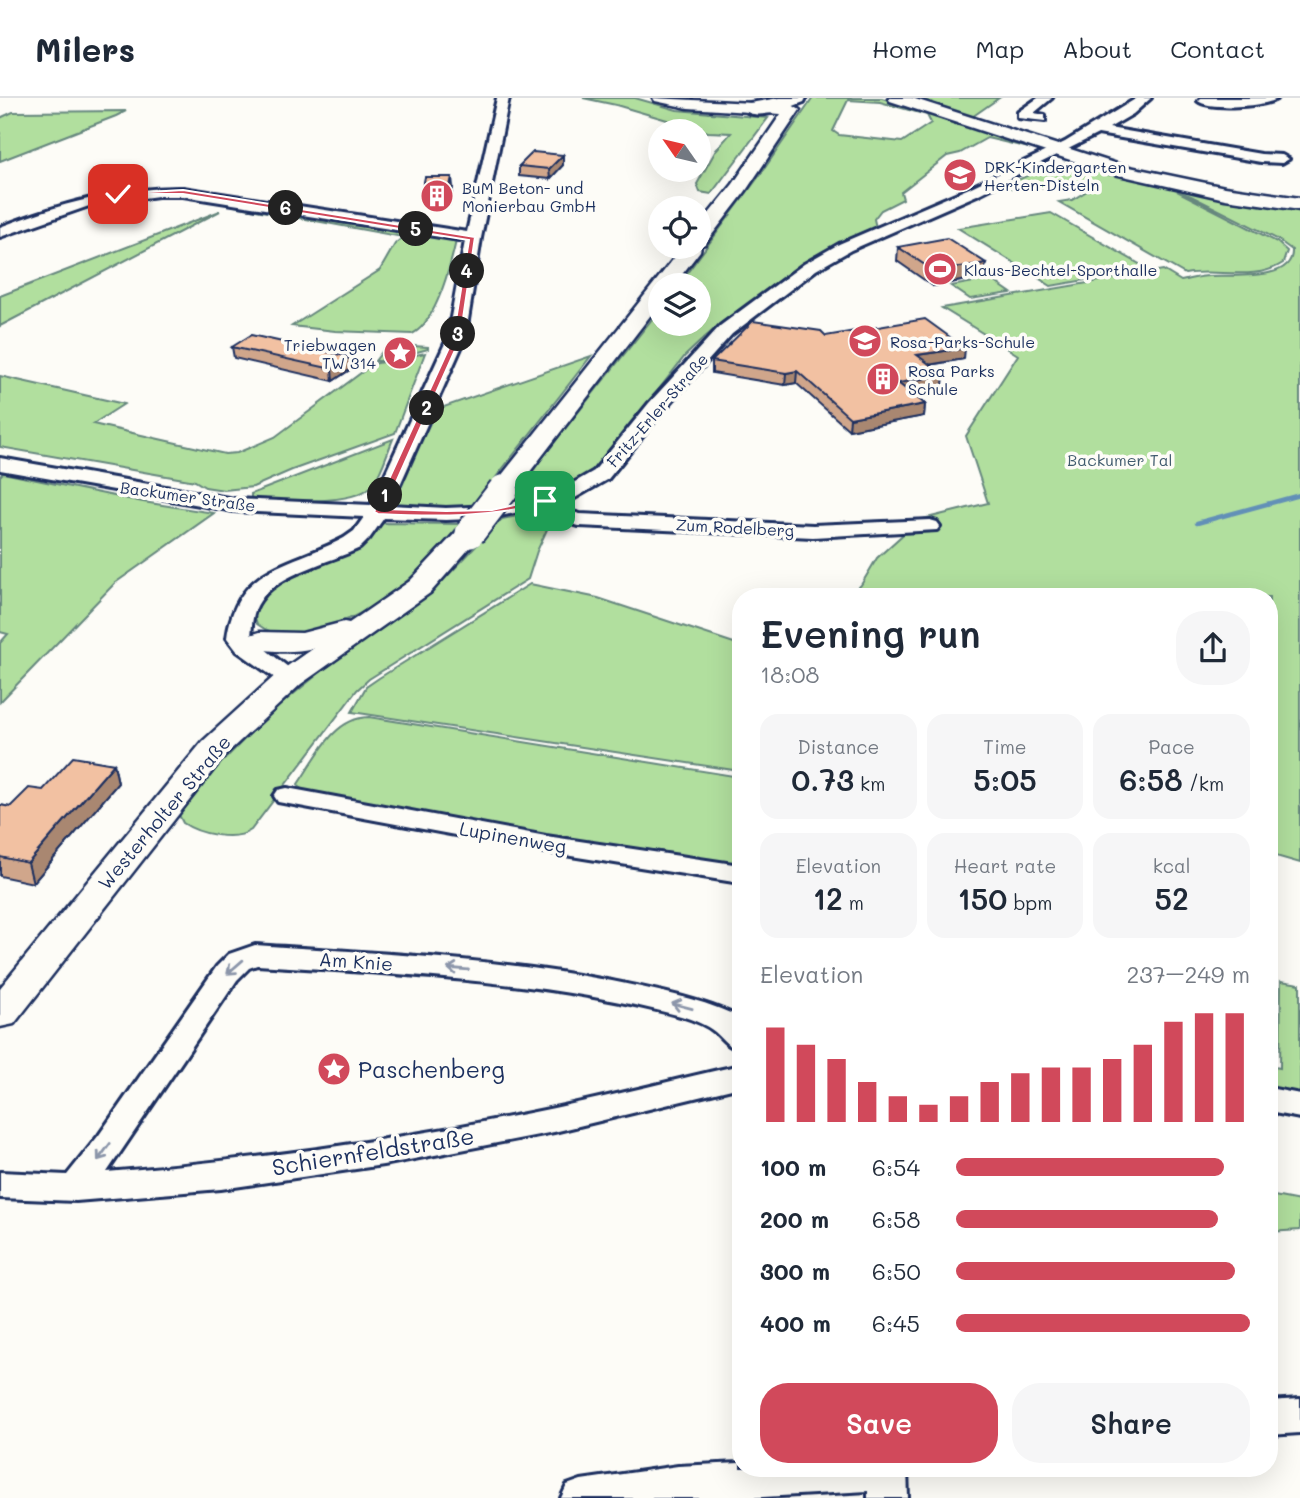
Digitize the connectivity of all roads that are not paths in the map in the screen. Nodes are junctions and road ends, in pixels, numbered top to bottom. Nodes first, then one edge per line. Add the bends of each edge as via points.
1 (503, 98) edge
2 (646, 98) edge
3 (661, 98) edge
4 (895, 98) edge
5 (1046, 98) edge
6 (1128, 98) edge
7 (1272, 98) edge
8 (1144, 99) edge
9 (1204, 101) dead end
10 (795, 105) edge
11 (751, 108) joint
12 (1040, 118) dead end
13 (1097, 130) junction
14 (1057, 151) junction
15 (1282, 159) dead end
16 (1300, 204) edge
17 (711, 222) edge
18 (0, 232) edge
19 (473, 238) junction
20 (683, 259) edge
21 (672, 273) edge
22 (648, 304) edge
23 (0, 464) edge
24 (545, 501) junction
25 (378, 512) junction
26 (930, 526) dead end
27 (385, 613) junction
28 (249, 635) junction
29 (297, 673) junction
30 (286, 796) dead end
31 (732, 873) edge
32 (0, 1014) edge
33 (732, 1031) edge
34 (732, 1078) edge
35 (1278, 1102) edge
36 (1300, 1106) edge
37 (0, 1185) edge
38 (75, 1188) junction
39 (1300, 1416) edge
40 (1278, 1417) edge
41 (888, 1479) edge
42 (581, 1498) edge

1 - 19 street
2 - 10 main road via 684,106
3 - 11 main road
4 - 14 main road
5 - 12 street via 1023,115
6 - 8 street
7 - 9 street
8 - 13 street
10 - 11 highway
10 - 17 main road
13 - 14 street
13 - 15 street
14 - 16 main road via 1180,184
14 - 24 street, Fritz-Erler-Straße via 852,243 810,267 726,330 601,475
18 - 19 street via 94,198 170,191
19 - 25 street via 456,339
20 - 21 main road
22 - 27 main road, bridge via 470,533 420,587
23 - 25 street, Backumer Straße via 225,504
24 - 25 street, Fritz-Erler-Straße via 492,512
24 - 26 street, Zum Rodelberg via 562,515 579,520 813,531
25 - 28 street via 352,543 279,574 256,590 244,605
27 - 28 main road via 302,642
27 - 29 main road, Westerholter Straße
28 - 29 street via 239,638 245,646
29 - 32 main road, Westerholter Straße via 214,748
30 - 31 street, Lupinenweg
33 -> 38 street, Am Knie via 691,1008 559,981 428,966 255,955 239,961 227,973
34 - 38 street, Schiernfeldstraße via 554,1120 383,1152 221,1176
35 - 36 street
37 - 38 street, Schiernfeldstraße
39 - 40 street
41 - 42 street via 678,1484

